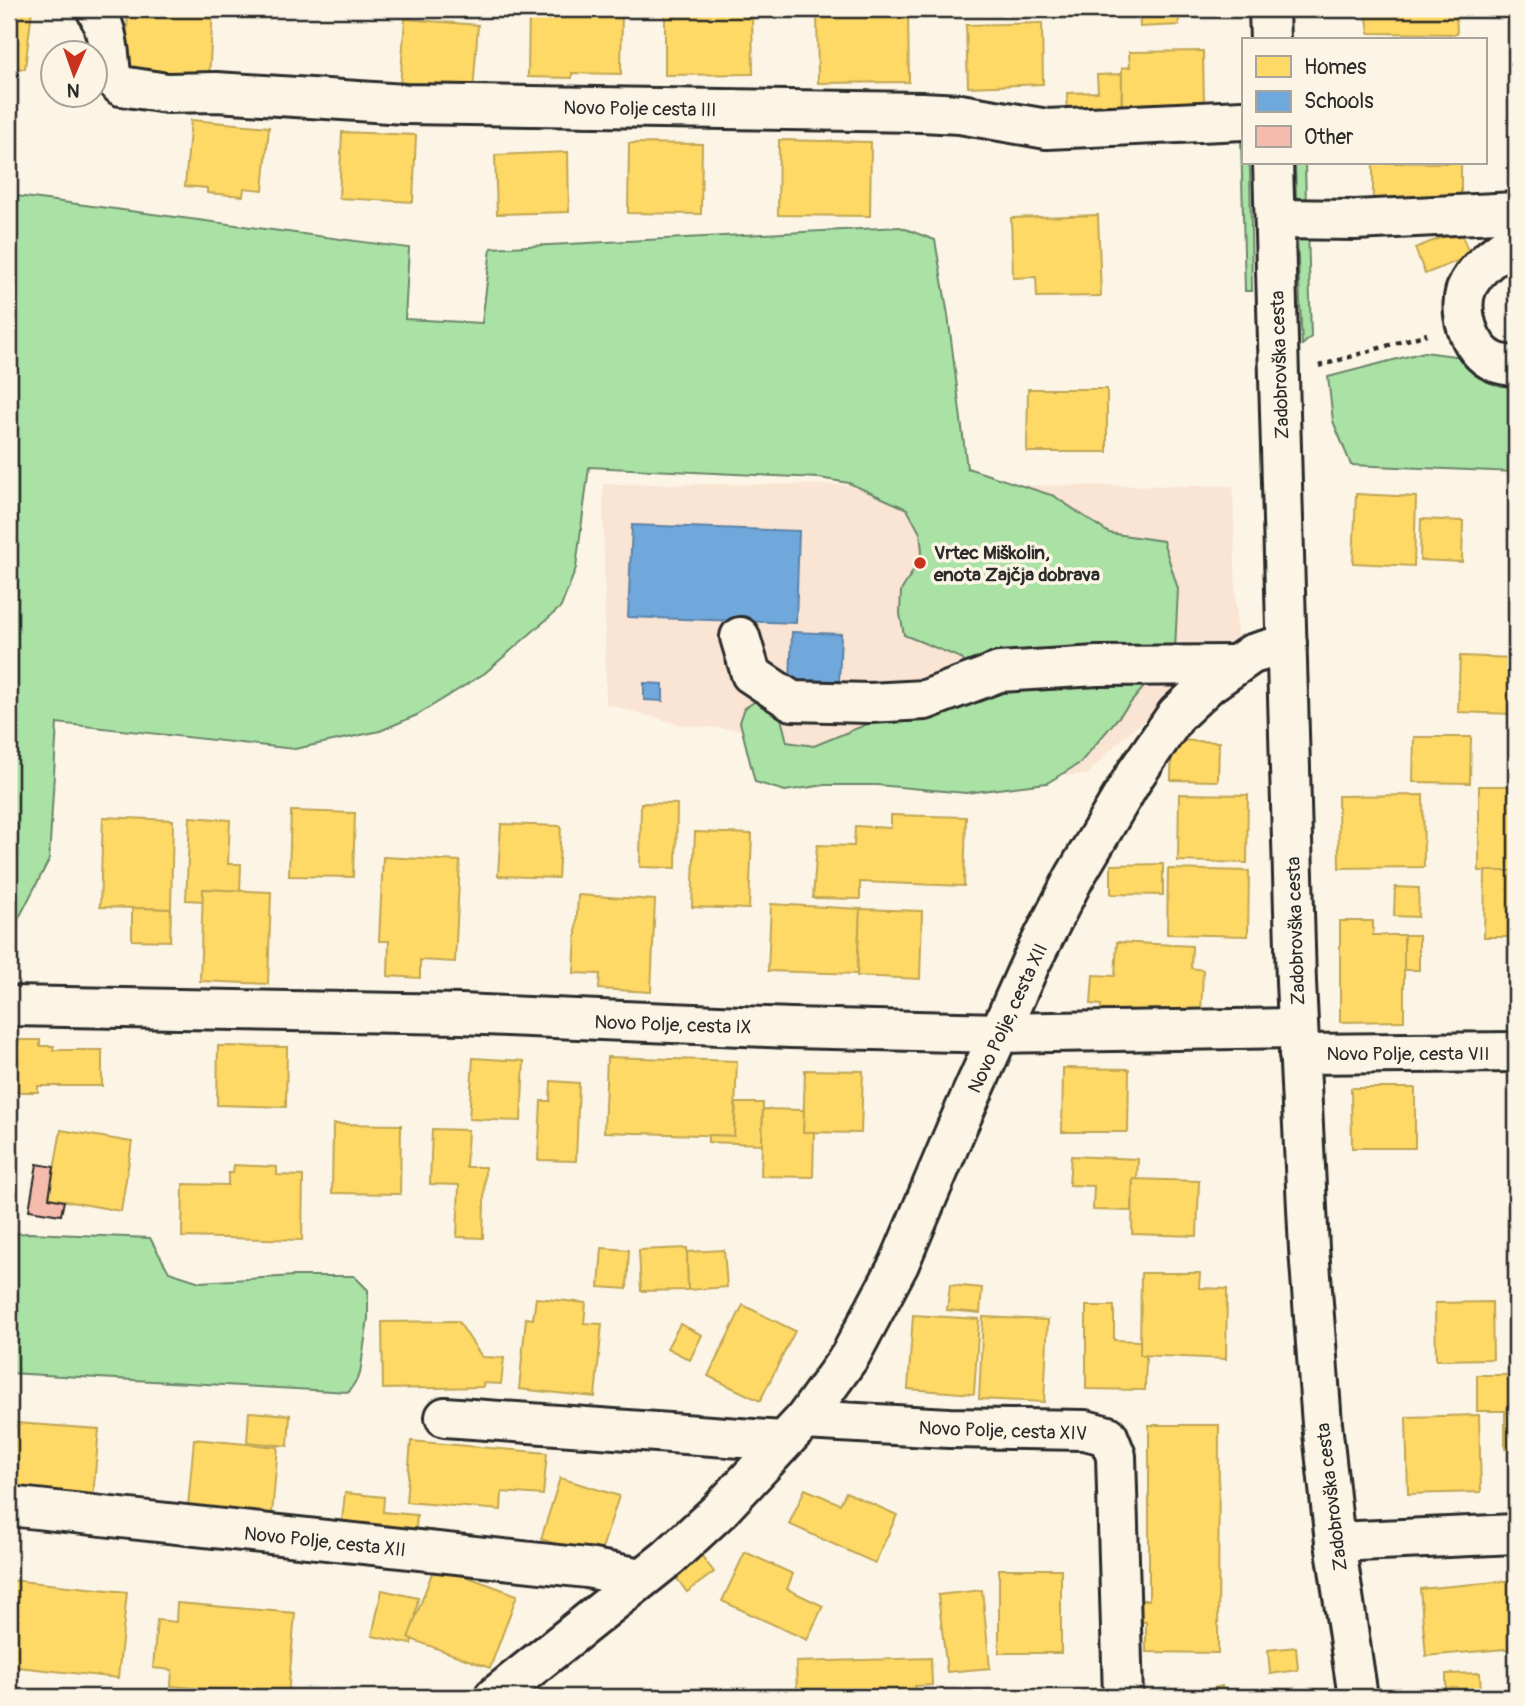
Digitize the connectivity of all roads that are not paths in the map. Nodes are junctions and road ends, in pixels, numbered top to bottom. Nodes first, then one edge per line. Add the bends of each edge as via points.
1 (96, 9) edge
2 (1269, 9) edge
3 (1270, 38) edge
4 (1242, 120) edge
5 (1273, 164) edge
6 (1516, 212) edge
7 (1275, 219) junction
8 (1516, 239) edge
9 (1505, 365) edge
10 (740, 637) dead end
11 (1287, 644) junction
12 (1236, 665) junction
13 (9, 1006) edge
14 (1000, 1033) junction
15 (1299, 1041) junction
16 (1516, 1052) edge
17 (445, 1417) dead end
18 (794, 1431) junction
19 (9, 1506) edge
20 (1516, 1534) edge
21 (1335, 1542) junction
22 (641, 1578) junction
23 (494, 1697) edge
24 (1123, 1697) edge
25 (1358, 1697) edge

1 - 4 street, Novo Polje cesta III via 104,24 111,76 121,86 167,93 416,104 922,111 1047,129
2 - 3 street
5 - 7 street, Zadobrovška cesta
6 - 7 street
7 - 11 street, Zadobrovška cesta
8 - 9 street via 1482,265 1463,299 1465,323 1476,347
10 - 12 street via 751,674 792,701 925,700 999,672
11 - 12 street, Novo Polje, cesta XII via 1252,654
11 - 15 street, Zadobrovška cesta
12 - 14 street, Novo Polje, cesta XII via 1177,714 1135,775 1074,877
13 - 14 street, Novo Polje, cesta IX via 461,1014
14 - 15 street, Novo Polje, cesta IX
14 - 18 street, Novo Polje, cesta XII via 898,1264 849,1356
15 - 16 street, Novo Polje, cesta VII
15 - 21 street, Zadobrovška cesta via 1311,1286
17 - 18 street
18 - 22 street, Novo Polje, cesta XII via 720,1510
18 - 24 street, Novo Polje, cesta XIV via 1086,1430 1108,1436 1116,1456
19 - 22 street, Novo Polje, cesta XII via 587,1568
20 - 21 street
21 - 25 street, Zadobrovška cesta
22 - 23 street, Novo Polje, cesta XII

